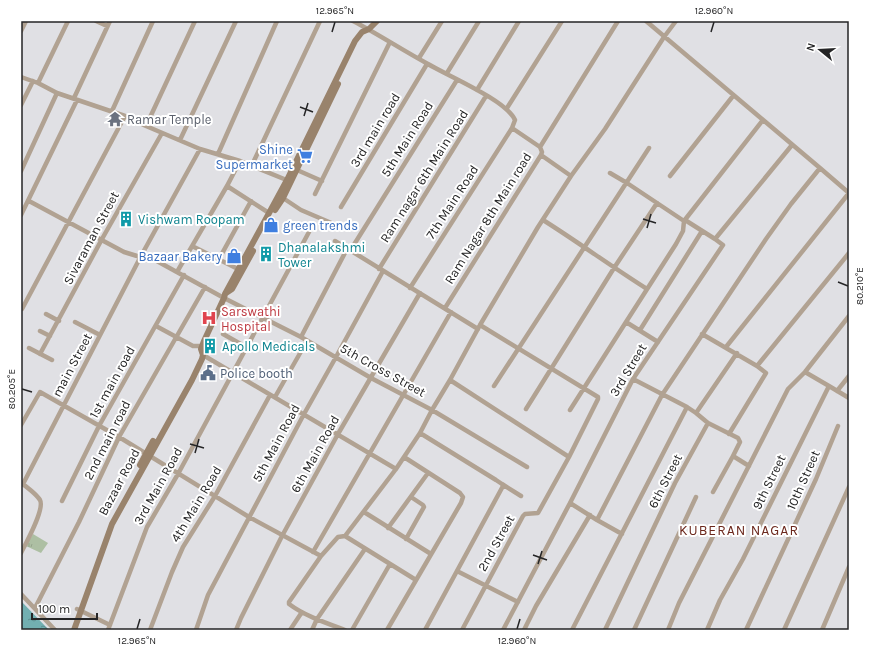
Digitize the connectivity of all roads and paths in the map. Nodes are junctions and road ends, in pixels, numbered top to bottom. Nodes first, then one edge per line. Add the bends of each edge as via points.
1 (26, 21) edge
2 (68, 21) edge
3 (96, 21) edge
4 (110, 21) edge
5 (154, 21) edge
6 (195, 21) edge
7 (236, 21) edge
8 (277, 21) edge
9 (320, 21) edge
10 (353, 21) edge
11 (377, 21) edge
12 (442, 21) edge
13 (479, 21) edge
14 (519, 21) edge
15 (562, 21) edge
16 (618, 21) edge
17 (646, 21) edge
18 (676, 21) edge
19 (107, 26) junction
20 (367, 30) junction
21 (21, 31) edge
22 (664, 37) junction
23 (390, 42) junction
24 (419, 58) junction
25 (427, 64) junction
26 (447, 74) junction
27 (21, 77) edge
28 (457, 80) junction
29 (33, 81) junction
30 (38, 83) junction
31 (477, 90) junction
32 (57, 93) junction
33 (486, 96) junction
34 (733, 96) junction
35 (75, 99) junction
36 (21, 105) edge
37 (507, 108) junction
38 (112, 111) junction
39 (125, 116) junction
40 (763, 120) junction
41 (146, 126) junction
42 (512, 128) junction
43 (162, 133) junction
44 (180, 140) junction
45 (792, 144) junction
46 (540, 148) junction
47 (649, 148) dead end
48 (200, 149) junction
49 (218, 154) junction
50 (541, 155) junction
51 (240, 161) junction
52 (252, 165) junction
53 (820, 168) junction
54 (297, 170) junction
55 (21, 171) edge
56 (610, 173) dead end
57 (571, 176) junction
58 (670, 176) dead end
59 (289, 181) junction
60 (321, 183) junction
61 (627, 183) junction
62 (227, 186) junction
63 (849, 193) edge
64 (315, 194) dead end
65 (283, 198) junction
66 (29, 201) junction
67 (251, 201) junction
68 (657, 203) junction
69 (341, 208) dead end
70 (269, 213) junction
71 (21, 215) edge
72 (543, 220) junction
73 (684, 220) junction
74 (69, 222) junction
75 (336, 225) dead end
76 (702, 231) junction
77 (309, 232) dead end
78 (102, 239) junction
79 (715, 239) junction
80 (335, 242) dead end
81 (192, 246) junction
82 (585, 247) junction
83 (349, 250) junction
84 (849, 253) edge
85 (141, 256) junction
86 (219, 259) junction
87 (614, 268) junction
88 (238, 270) junction
89 (381, 270) junction
90 (177, 272) junction
91 (184, 275) junction
92 (205, 287) junction
93 (410, 288) junction
94 (647, 289) junction
95 (420, 293) junction
96 (225, 296) junction
97 (445, 308) junction
98 (22, 309) dead end
99 (451, 312) junction
100 (46, 314) dead end
101 (849, 316) edge
102 (262, 318) junction
103 (59, 321) junction
104 (75, 322) dead end
105 (626, 322) junction
106 (156, 326) junction
107 (479, 327) junction
108 (640, 330) junction
109 (40, 331) dead end
110 (223, 334) dead end
111 (702, 334) junction
112 (100, 335) junction
113 (50, 336) junction
114 (301, 337) junction
115 (176, 338) junction
116 (307, 341) junction
117 (658, 342) junction
118 (246, 347) junction
119 (726, 347) junction
120 (29, 348) dead end
121 (518, 348) junction
122 (202, 351) junction
123 (737, 353) junction
124 (40, 354) junction
125 (336, 357) junction
126 (52, 360) dead end
127 (757, 366) junction
128 (551, 369) junction
129 (805, 372) junction
130 (233, 373) junction
131 (849, 376) edge
132 (372, 378) junction
133 (633, 379) junction
134 (450, 380) junction
135 (494, 386) dead end
136 (829, 386) junction
137 (583, 388) junction
138 (837, 391) junction
139 (403, 394) junction
140 (662, 394) junction
141 (273, 396) junction
142 (849, 398) edge
143 (63, 406) junction
144 (687, 407) junction
145 (526, 409) dead end
146 (432, 410) junction
147 (570, 410) dead end
148 (696, 413) junction
149 (304, 414) junction
150 (708, 423) junction
151 (21, 425) edge
152 (99, 426) junction
153 (838, 426) dead end
154 (420, 433) junction
155 (338, 434) junction
156 (729, 434) junction
157 (119, 437) junction
158 (369, 453) junction
159 (148, 455) junction
160 (733, 456) junction
161 (404, 457) junction
162 (570, 457) junction
163 (749, 466) junction
164 (527, 467) dead end
165 (396, 469) junction
166 (428, 473) junction
167 (178, 474) junction
168 (22, 484) edge
169 (502, 484) junction
170 (849, 487) edge
171 (713, 492) dead end
172 (215, 496) junction
173 (521, 496) dead end
174 (410, 497) junction
175 (696, 497) dead end
176 (62, 501) dead end
177 (570, 503) junction
178 (364, 512) junction
179 (590, 515) junction
180 (249, 517) junction
181 (597, 520) junction
182 (388, 528) junction
183 (622, 534) junction
184 (282, 536) junction
185 (344, 536) junction
186 (406, 539) junction
187 (365, 549) junction
188 (313, 552) junction
189 (21, 553) edge
190 (431, 554) junction
191 (320, 556) junction
192 (390, 564) junction
193 (849, 567) edge
194 (458, 571) junction
195 (416, 580) junction
196 (485, 585) junction
197 (21, 594) edge
198 (518, 602) junction
199 (35, 608) junction
200 (79, 610) junction
201 (302, 612) junction
202 (317, 619) junction
203 (109, 628) edge
204 (55, 630) edge
205 (70, 630) edge
206 (74, 630) edge
207 (150, 630) edge
208 (196, 630) edge
209 (236, 630) edge
210 (290, 630) edge
211 (312, 630) edge
212 (345, 630) edge
213 (352, 630) edge
214 (387, 630) edge
215 (426, 630) edge
216 (462, 630) edge
217 (504, 630) edge
218 (524, 630) edge
219 (572, 630) edge
220 (605, 630) edge
221 (634, 630) edge
222 (668, 630) edge
223 (708, 630) edge
224 (746, 630) edge
225 (784, 630) edge
226 (822, 630) edge

1 - 21 street
2 - 30 street
3 - 19 street
4 - 19 street
5 - 38 street
6 - 41 street
7 - 44 street
8 - 49 street
9 - 52 street
10 - 20 street
11 - 20 main road
12 - 24 street
13 - 26 street
14 - 31 street
15 - 37 street
16 - 46 street
17 - 22 street
18 - 22 street
19 - 35 street
20 - 23 street
20 - 54 main road via 354,49
20 - 59 main road via 359,35 351,48
22 - 34 street
22 - 57 street via 605,130
23 - 24 street
23 - 60 street
24 - 25 street
25 - 26 street
25 - 69 street, 3rd main road
26 - 28 street
27 - 29 street
28 - 31 street
28 - 83 street, 5th Main Road
29 - 30 street
29 - 36 street
30 - 32 street
31 - 33 street
32 - 35 street
32 - 55 street
33 - 37 street
33 - 89 street, Ram nagar 6th Main Road
34 - 40 street
34 - 58 street
35 - 38 street
35 - 66 street
37 - 42 street via 515,120
38 - 39 street
39 - 41 street
39 - 74 street
40 - 45 street
40 - 73 street
41 - 43 street
42 - 46 street, Ram Nagar 8th Main road
42 - 93 street, 7th Main Road
43 - 44 street
43 - 78 street, Sivaraman Street
44 - 48 street
45 - 53 street
45 - 79 street
46 - 50 street, Ram Nagar 8th Main road
47 - 61 street
48 - 49 street
48 - 85 street, main Street
49 - 51 street
50 - 57 street
50 - 97 street, Ram Nagar 8th Main road
51 - 52 street
51 - 62 street
52 - 59 street
53 - 63 street
53 - 111 street via 766,239
54 - 59 main road
54 - 60 street
56 - 61 street
57 - 72 street
59 - 65 main road
59 - 70 main road, Bazaar Road
60 - 64 street
61 - 68 street
61 - 82 street
62 - 67 street
62 - 81 street
63 - 119 street
65 - 75 street via 301,210
65 - 96 main road via 232,289
66 - 71 street
66 - 74 street, 5th Cross Street
67 - 70 street
67 - 86 street
68 - 73 street
68 - 87 street
70 - 88 main road, Bazaar Road
72 - 82 street
72 - 107 street
73 - 76 street
73 - 94 street via 683,231
74 - 78 street, 5th Cross Street
74 - 98 street
76 - 79 street
76 - 108 street
77 - 102 street, 3rd Main Road
78 - 85 street, 5th Cross Street via 133,256
78 - 103 street, Sivaraman Street
79 - 117 street, 3rd Street via 723,245
80 - 83 street
81 - 86 street
81 - 90 street
82 - 87 street
82 - 121 street
83 - 89 street
83 - 114 street, 5th Main Road
84 - 127 street
85 - 90 street, 5th Cross Street via 147,256
85 - 112 street, main Street
86 - 88 street
87 - 94 street
87 - 128 street
88 - 96 main road, Bazaar Road
89 - 93 street
89 - 125 street, 5th Main Road
90 - 91 street, 5th Cross Street
91 - 92 street, 5th Cross Street
91 - 106 street, 1st main road
92 - 96 street, 5th Cross Street
92 - 115 street, 2nd main road
93 - 95 street
94 - 105 street
95 - 97 street
95 - 132 street, 6th Main Road
96 - 102 street, 5th Cross Street
96 - 122 main road, Bazaar Road
97 - 99 street
99 - 107 street
99 - 139 street
100 - 103 street
101 - 129 street
102 - 114 street, 5th Cross Street
102 - 118 street, 3rd Main Road
103 - 113 street, Sivaraman Street
104 - 112 street
105 - 108 street
105 - 137 street
106 - 115 street
106 - 152 street, 1st main road
107 - 121 street
107 - 134 street
108 - 117 street
109 - 113 street
110 - 118 street
111 - 119 street
111 - 140 street
112 - 143 street, main Street
113 - 124 street, Sivaraman Street
114 - 116 street, 5th Cross Street
115 - 122 street
115 - 157 street, 2nd main road
116 - 125 street, 5th Cross Street
116 - 141 street, 4th Main Road
117 - 133 street, 3rd Street
118 - 130 street, 3rd Main Road
119 - 123 street
120 - 124 street
121 - 128 street
121 - 135 street
122 - 130 street
122 - 159 main road, Bazaar Road
123 - 127 street
123 - 148 street
124 - 126 street
125 - 132 street, 5th Cross Street
125 - 149 street, 5th Main Road
127 - 156 street via 766,375
128 - 137 street
128 - 145 street
129 - 136 street
129 - 163 street via 788,389
130 - 141 street
130 - 167 street, 3rd Main Road
131 - 138 street
132 - 139 street, 5th Cross Street
132 - 155 street, 6th Main Road
133 - 140 street
133 - 177 street, 3rd Street
134 - 146 street
134 - 162 street
136 - 138 street
136 - 223 street, 9th Street via 720,600
137 - 147 street
137 - 162 street via 598,397 598,401
138 - 142 street
139 - 146 street, 5th Cross Street
139 - 158 street
140 - 144 street
140 - 181 street
141 - 149 street
141 - 172 street, 4th Main Road
143 - 151 street via 40,392
143 - 152 street
143 - 168 street, main Street
144 - 148 street
144 - 183 street
146 - 154 street
146 - 164 street, 5th Cross Street
148 - 150 street
149 - 155 street
149 - 180 street, 5th Main Road
150 - 156 street
150 - 220 street, 6th Street via 675,484
152 - 157 street
152 - 176 street, 1st main road
153 - 224 street, 10th Street
154 - 161 street
154 - 169 street
155 - 158 street
155 - 184 street, 6th Main Road
156 - 160 street via 740,440
157 - 159 street
157 - 199 street, 2nd main road
158 - 165 street
158 - 188 street
159 - 167 street
159 - 200 main road, Bazaar Road via 112,524
160 - 163 street
160 - 171 street
161 - 165 street
161 - 166 street
162 - 196 street, 2nd Street via 538,513 524,514
163 - 222 street
165 - 178 street
166 - 174 street
166 - 190 street via 463,497
167 - 172 street
167 - 203 street, 3rd Main Road via 147,527
168 - 189 street via 40,500 41,506
169 - 173 street
169 - 194 street
170 - 225 street
172 - 180 street
172 - 207 street, 4th Main Road via 183,547
174 - 182 street
174 - 186 street via 424,507
175 - 221 street
177 - 179 street
177 - 198 street, 3rd Street
178 - 182 street
178 - 185 street
179 - 181 street
179 - 218 street
180 - 184 street
180 - 208 street, 5th Main Road via 208,595
181 - 183 street
182 - 186 street
183 - 219 street
184 - 188 street
184 - 209 street, 6th Main Road
185 - 187 street
185 - 191 street via 338,537
186 - 190 street
187 - 192 street
187 - 202 street
188 - 191 street
190 - 195 street
191 - 201 street via 289,602
192 - 195 street
192 - 213 street
193 - 226 street
194 - 196 street
194 - 215 street
195 - 214 street
196 - 198 street
196 - 216 street, 2nd Street
197 - 199 street
198 - 217 street, 3rd Street
199 - 204 street
200 - 203 street
200 - 205 main road, Bazaar Road
200 - 206 main road, Bazaar Road
201 - 202 street
201 - 210 street
202 - 211 street
202 - 212 street

